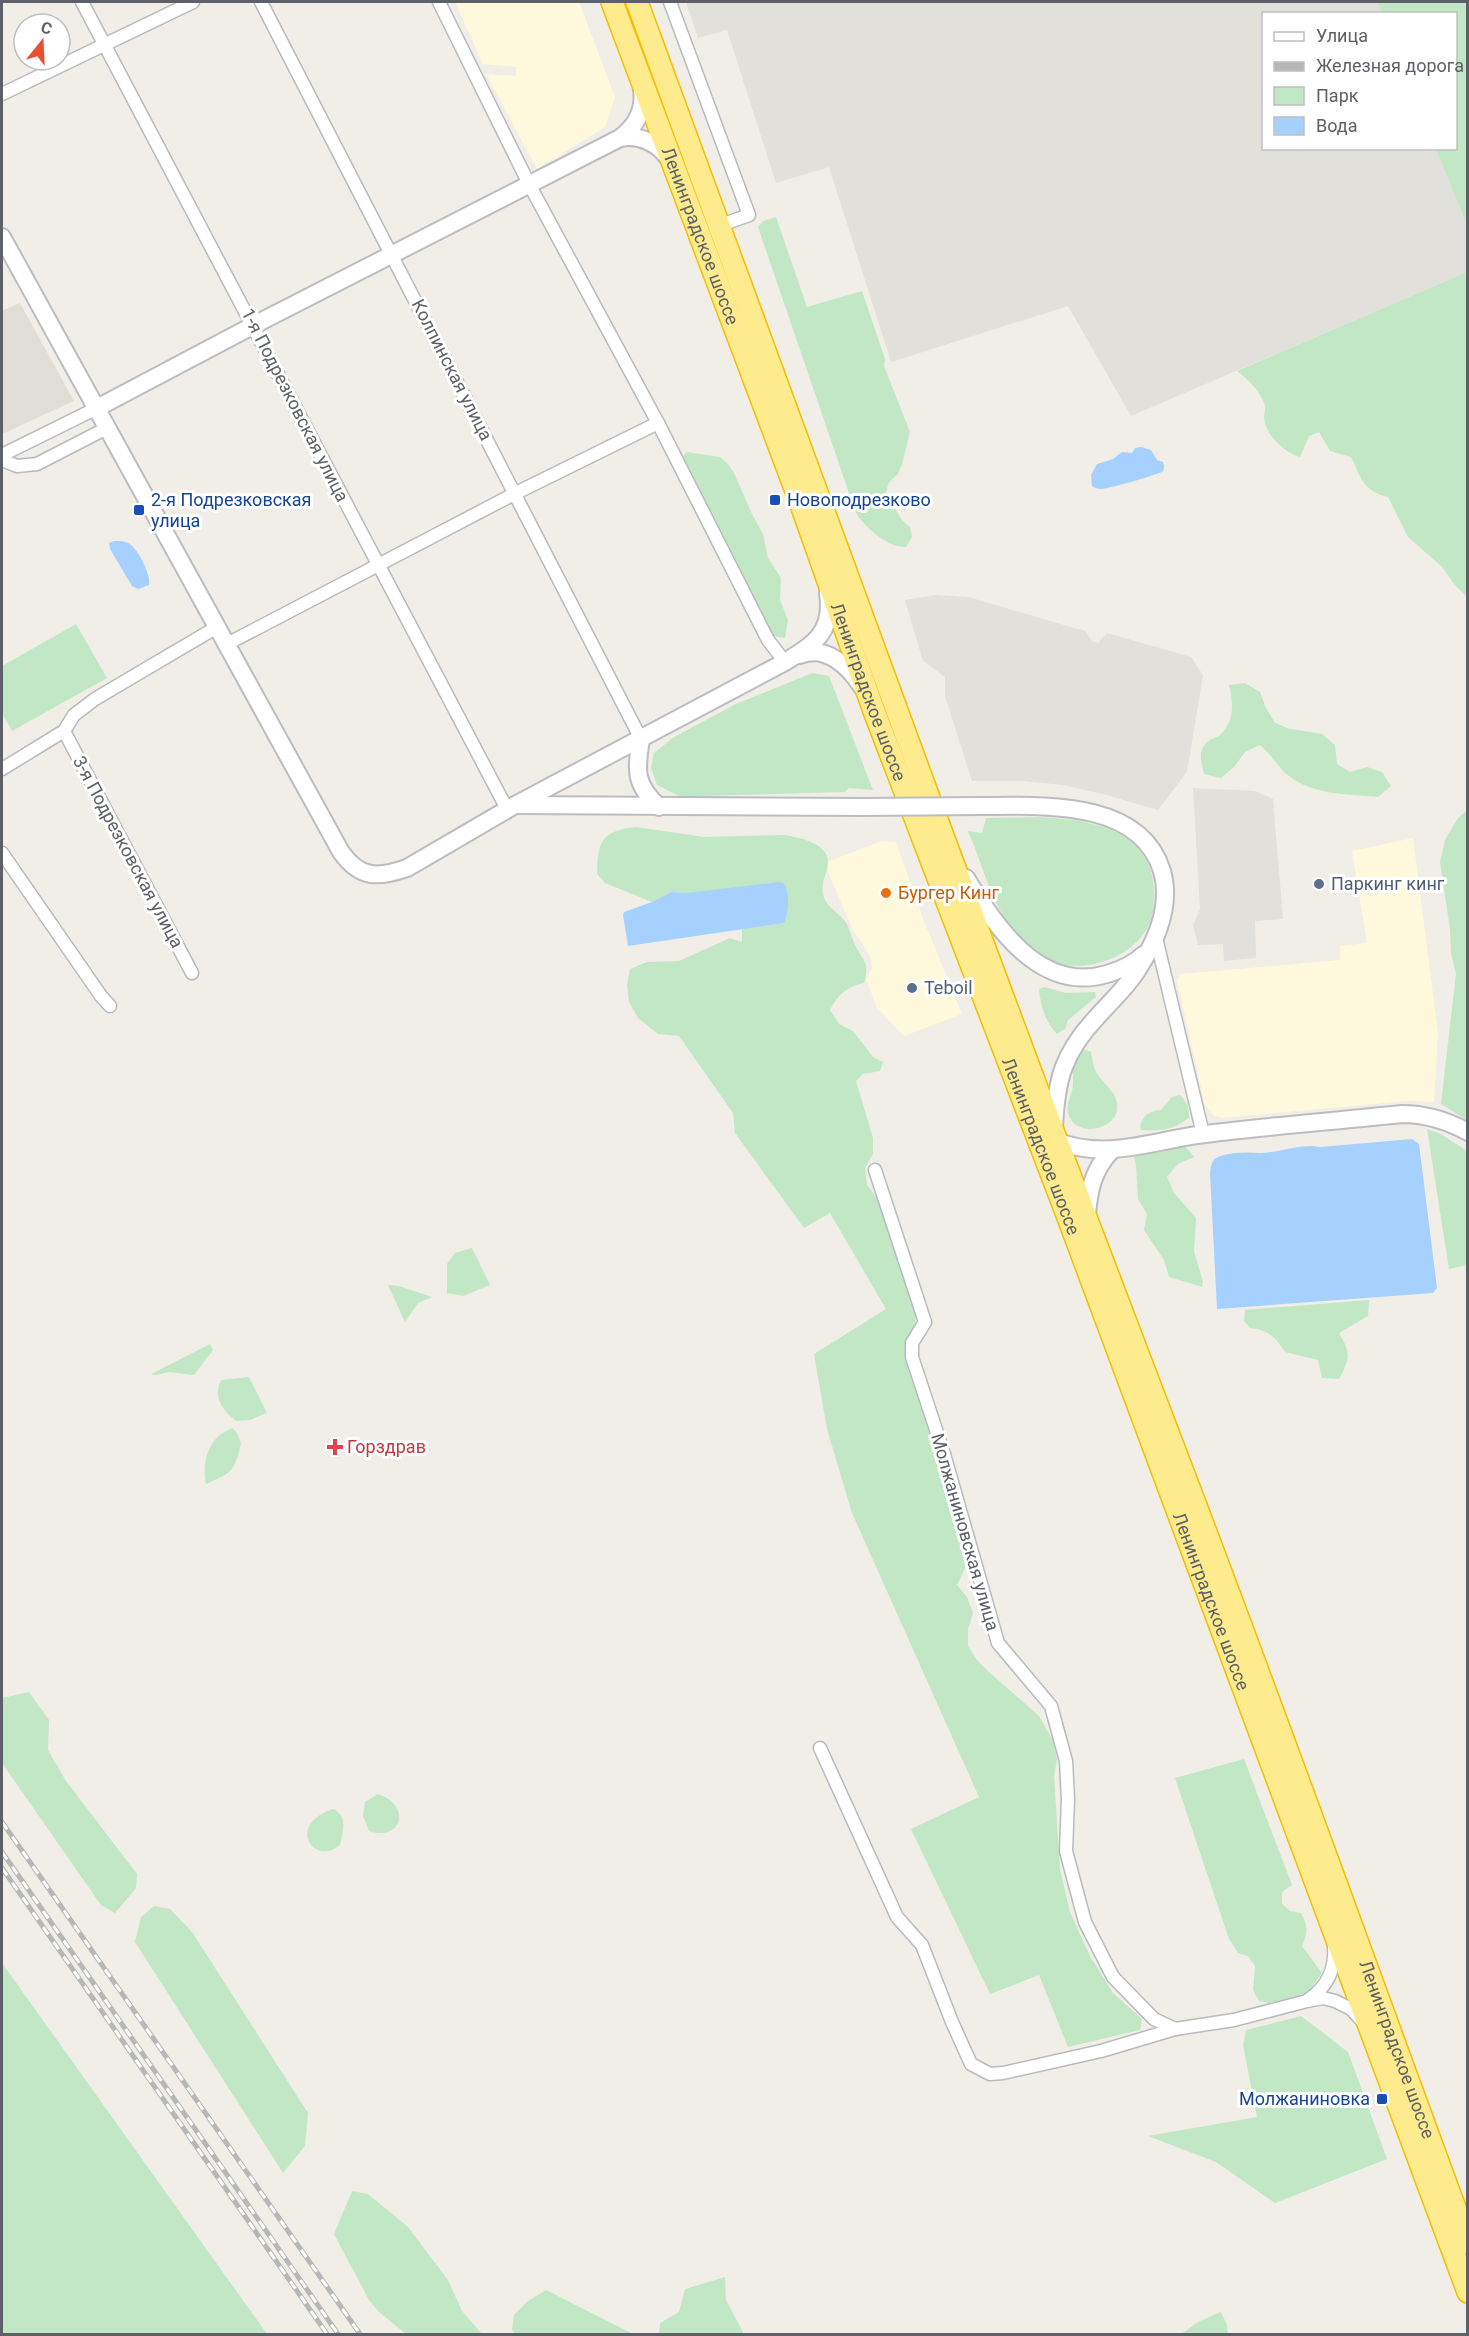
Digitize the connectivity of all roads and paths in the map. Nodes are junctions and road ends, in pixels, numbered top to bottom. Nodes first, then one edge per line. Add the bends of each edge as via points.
1 (82, 2) edge
2 (193, 2) edge
3 (261, 2) edge
4 (439, 2) edge
5 (612, 2) edge
6 (637, 2) edge
7 (670, 2) edge
8 (104, 44) junction
9 (640, 77) junction
10 (2, 94) edge
11 (620, 138) junction
12 (674, 166) junction
13 (529, 184) junction
14 (721, 225) junction
15 (2, 237) edge
16 (392, 255) junction
17 (254, 325) junction
18 (95, 409) junction
19 (658, 423) junction
20 (107, 428) junction
21 (2, 457) edge
22 (516, 494) junction
23 (378, 566) junction
24 (825, 575) junction
25 (217, 627) junction
26 (227, 644) junction
27 (785, 662) junction
28 (874, 711) junction
29 (63, 731) junction
30 (641, 739) junction
31 (2, 770) edge
32 (511, 807) junction
33 (659, 807) junction
34 (947, 848) junction
35 (2, 853) edge
36 (1153, 943) junction
37 (192, 973) dead end
38 (110, 1006) dead end
39 (1467, 1132) edge
40 (1203, 1134) junction
41 (1055, 1138) junction
42 (1111, 1151) junction
43 (875, 1170) dead end
44 (1087, 1221) junction
45 (820, 1748) dead end
46 (1332, 1926) junction
47 (1307, 2001) junction
48 (1175, 2030) junction
49 (1371, 2032) junction
50 (1467, 2243) edge
51 (1467, 2292) edge

1 - 8 street, 1-я Подрезковская улица
2 - 8 street
3 - 16 street, Колпинская улица
4 - 13 street
5 - 9 highway, Ленинградское шоссе
6 - 14 highway, Ленинградское шоссе
7 - 14 street via 749,215
8 - 10 street
8 - 17 street, 1-я Подрезковская улица
9 - 11 street via 641,113
9 - 12 highway, Ленинградское шоссе
11 - 12 street via 647,141 666,154
11 - 13 street
12 - 24 highway, Ленинградское шоссе
13 - 16 street
13 - 19 street
14 - 34 highway, Ленинградское шоссе
15 - 18 street
16 - 17 street
16 - 22 street, Колпинская улица
17 - 18 street
17 - 23 street, 1-я Подрезковская улица
18 - 20 street
18 - 21 street
19 - 22 street
19 - 27 street via 768,640
20 - 21 street via 37,464 17,466
20 - 25 street
22 - 23 street
22 - 30 street, Колпинская улица
23 - 26 street
23 - 32 street, 1-я Подрезковская улица
24 - 27 street via 830,605 824,630 811,645
24 - 28 highway, Ленинградское шоссе
25 - 26 street
25 - 29 street via 95,699 74,715
26 - 32 street via 349,863 357,870 367,874 407,868
27 - 28 street via 814,652 835,659 856,678
27 - 30 street
28 - 46 highway, Ленинградское шоссе
29 - 31 street
29 - 37 street, 3-я Подрезковская улица
30 - 32 street
30 - 33 street via 638,777 649,798
32 - 33 street
33 - 36 street, bridge via 1034,806 1083,811 1119,821 1136,831 1158,859 1164,878 1164,910
34 - 36 street via 995,925 1025,956 1039,964 1068,975 1099,976 1138,960
34 - 41 highway, Ленинградское шоссе
35 - 38 street
36 - 40 street
36 - 41 street via 1131,980 1070,1051 1055,1094
39 - 40 street via 1420,1114
40 - 42 street
41 - 42 street via 1077,1148
41 - 44 highway, Ленинградское шоссе
42 - 44 street via 1092,1181
43 - 48 street, Молжаниновская улица via 925,1322 912,1343 912,1357 998,1643 1051,1706 1066,1761 1066,1851 1085,1922 1113,1977 1154,2019
44 - 50 highway, Ленинградское шоссе
45 - 48 street via 897,1917 922,1945 971,2064 990,2074 1003,2073
46 - 47 street via 1332,1973
46 - 49 highway, Ленинградское шоссе
47 - 48 street
47 - 49 street via 1323,1998 1345,2006
49 - 51 highway, Ленинградское шоссе

